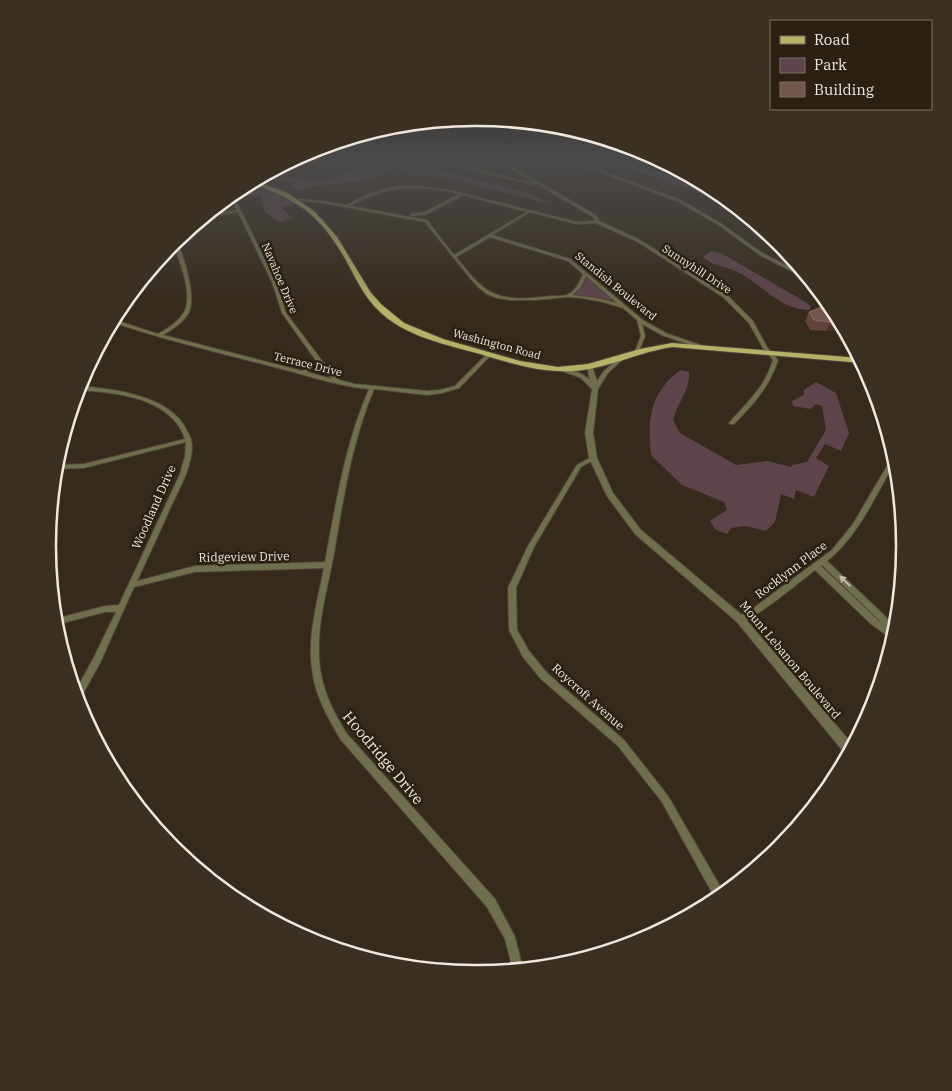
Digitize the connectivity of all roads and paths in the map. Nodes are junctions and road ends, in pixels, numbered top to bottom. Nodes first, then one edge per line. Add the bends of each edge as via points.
1 (309, 209) edge
2 (365, 209) edge
3 (434, 209) edge
4 (522, 209) edge
5 (582, 209) edge
6 (694, 209) edge
7 (239, 211) joint
8 (530, 211) junction
9 (426, 213) junction
10 (217, 214) edge
11 (216, 215) edge
12 (405, 216) junction
13 (244, 220) junction
14 (426, 221) junction
15 (597, 222) junction
16 (491, 236) junction
17 (178, 251) edge
18 (456, 256) junction
19 (793, 270) edge
20 (585, 273) junction
21 (568, 296) junction
22 (624, 307) junction
23 (637, 318) junction
24 (120, 323) edge
25 (159, 336) junction
26 (699, 346) junction
27 (636, 351) junction
28 (770, 352) junction
29 (489, 354) junction
30 (621, 358) junction
31 (852, 360) edge
32 (320, 362) junction
33 (590, 367) junction
34 (559, 369) junction
35 (302, 372) junction
36 (338, 382) junction
37 (87, 389) edge
38 (372, 389) junction
39 (595, 389) junction
40 (732, 423) dead end
41 (188, 440) junction
42 (592, 458) junction
43 (888, 466) edge
44 (64, 467) edge
45 (824, 562) junction
46 (328, 565) junction
47 (817, 567) junction
48 (132, 585) junction
49 (865, 601) junction
50 (857, 605) junction
51 (121, 608) junction
52 (740, 618) junction
53 (63, 620) edge
54 (888, 628) edge
55 (887, 630) edge
56 (81, 687) edge
57 (845, 745) edge
58 (716, 890) edge
59 (516, 963) edge

1 - 29 main road, Washington Road via 352,265 369,296 388,316 422,335
2 - 12 street
3 - 9 street
4 - 8 street
5 - 15 street via 595,216
6 - 19 street via 761,254
7 - 10 street
7 - 13 street, Navahoe Drive
8 - 15 street via 577,223
8 - 16 street
9 - 12 street
9 - 14 street
11 - 13 street
12 - 14 street
13 - 32 street, Navahoe Drive via 274,282 284,313
14 - 18 street
15 - 28 street, Sunnyhill Drive via 639,241 725,296 751,322
16 - 18 street
16 - 20 street, Standish Boulevard via 564,257
17 - 25 street via 189,306 180,321
18 - 21 street via 480,286 504,297 541,300
20 - 21 street via 580,286
20 - 22 street, Standish Boulevard
21 - 22 street
22 - 23 street, Standish Boulevard
23 - 26 street, Standish Boulevard via 659,332
23 - 27 street via 643,333
24 - 25 street, Terrace Drive
25 - 35 street, Terrace Drive
26 - 27 main road, Washington Road via 665,345
26 - 28 main road, Washington Road
27 - 30 main road, Washington Road
28 - 31 main road, Washington Road
28 - 40 street via 776,360 768,382
29 - 34 main road, Washington Road via 532,366
29 - 38 street, Terrace Drive via 461,384 446,391
30 - 33 main road, Washington Road
30 - 39 street
32 - 35 street
32 - 36 street, Navahoe Drive
33 - 34 main road, Washington Road
33 - 39 street, Mount Lebanon Boulevard
34 - 39 street via 584,377
35 - 36 street, Terrace Drive
36 - 38 street, Terrace Drive
37 - 41 street via 125,394 161,408 176,418
38 - 46 street, Hoodridge Drive via 352,438
39 - 42 street, Mount Lebanon Boulevard via 589,433
41 - 44 street via 84,466
41 - 48 street, Woodland Drive via 183,474
42 - 52 street, Mount Lebanon Boulevard via 610,494 638,532
42 - 58 street, Roycroft Avenue via 578,466 531,546 512,588 513,630 526,654 544,676 621,743 665,799
43 - 45 street, Rocklynn Place via 855,526
45 - 47 street, Rocklynn Place
49 -> 45 street
46 - 48 street, Ridgeview Drive via 195,569
46 - 59 street, Hoodridge Drive via 315,656 319,688 329,714 344,737 491,903 510,937
47 - 50 street
47 - 52 street, Rocklynn Place via 754,612
48 - 51 street, Woodland Drive
49 - 50 street
49 - 54 street
50 - 55 street
51 - 53 street
51 - 56 street, Woodland Drive
52 - 57 street, Mount Lebanon Boulevard

